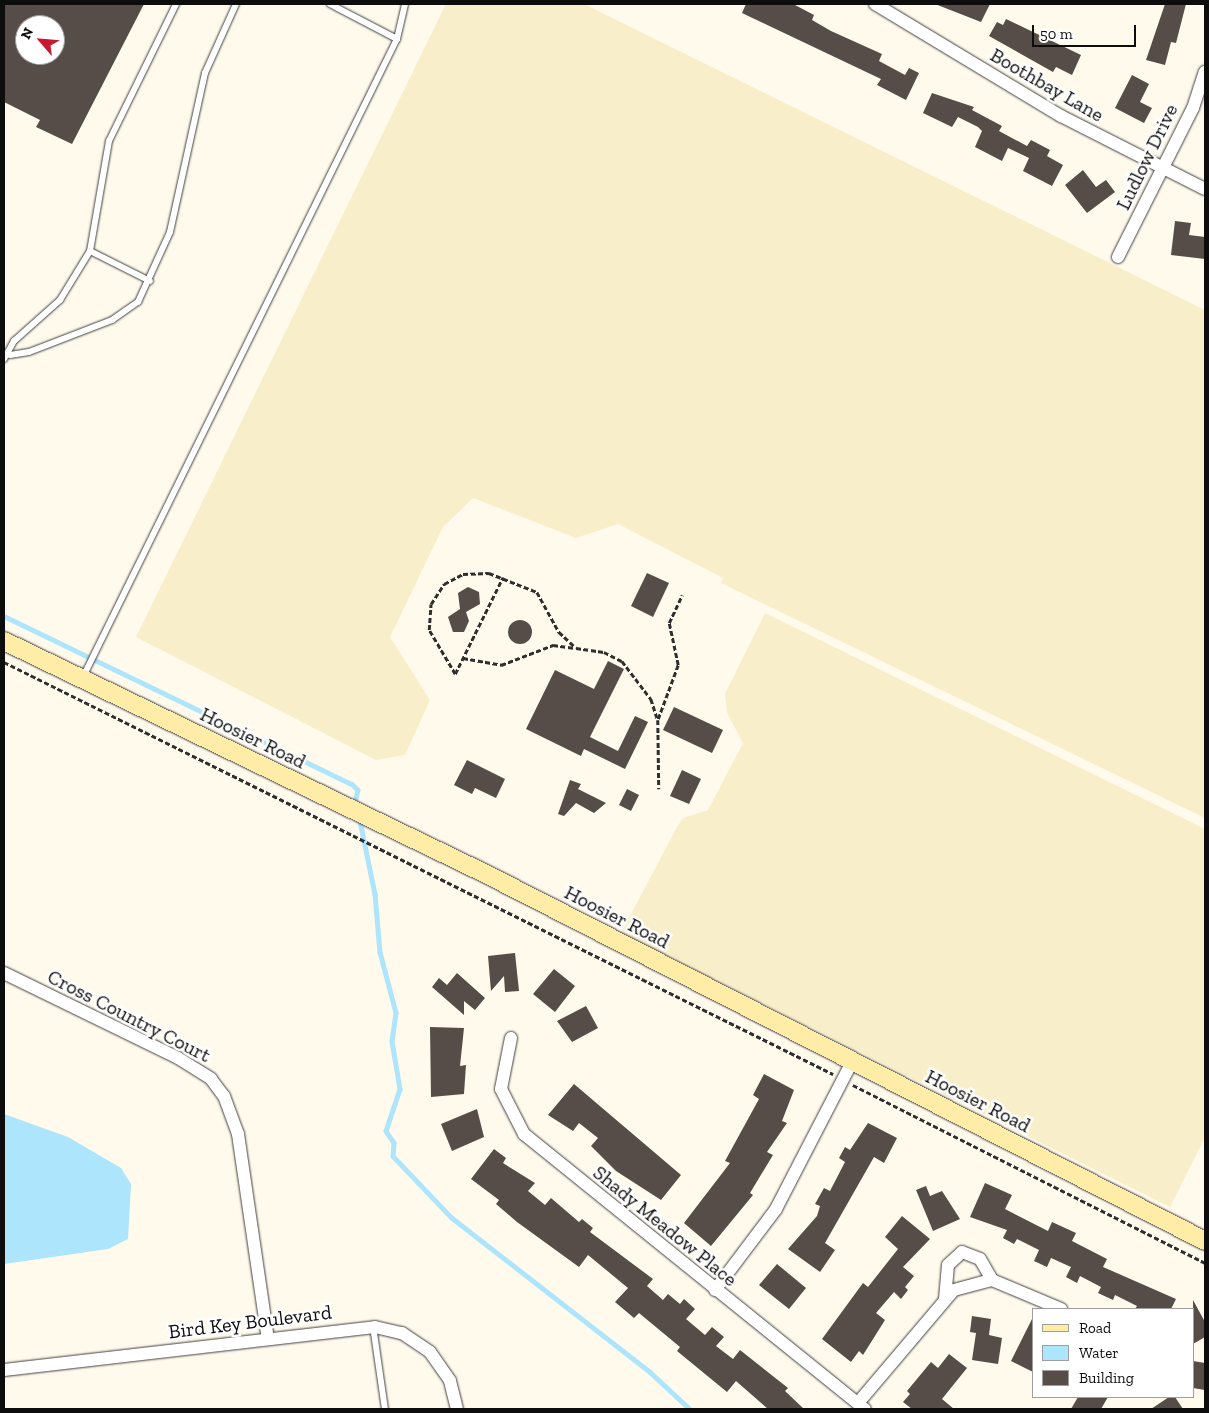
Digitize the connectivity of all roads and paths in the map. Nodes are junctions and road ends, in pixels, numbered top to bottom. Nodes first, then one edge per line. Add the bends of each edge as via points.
1 (176, 4) edge
2 (236, 4) edge
3 (330, 4) edge
4 (405, 4) edge
5 (875, 4) edge
6 (397, 39) junction
7 (1205, 72) edge
8 (1162, 168) junction
9 (1205, 189) edge
10 (90, 251) junction
11 (1118, 257) dead end
12 (150, 281) junction
13 (7, 357) edge
14 (503, 577) junction
15 (682, 596) dead end
16 (4, 642) edge
17 (576, 648) junction
18 (463, 658) junction
19 (4, 662) edge
20 (82, 679) junction
21 (658, 720) junction
22 (659, 788) dead end
23 (4, 973) edge
24 (511, 1038) dead end
25 (853, 1060) junction
26 (843, 1079) junction
27 (1205, 1241) edge
28 (1205, 1262) edge
29 (992, 1280) junction
30 (715, 1290) junction
31 (945, 1298) junction
32 (1059, 1308) edge
33 (372, 1326) junction
34 (268, 1339) junction
35 (4, 1370) edge
36 (862, 1406) edge
37 (385, 1409) edge
38 (458, 1409) edge

1 - 10 lane via 110,141
2 - 12 lane via 205,73 170,232
3 - 6 lane
4 - 6 lane
5 - 8 street, Boothbay Lane via 1052,111
6 - 20 lane
7 - 8 street, Ludlow Drive
8 - 9 street, Boothbay Lane
8 - 11 street, Ludlow Drive
10 - 12 lane
10 - 13 lane via 60,300 14,341
12 - 13 lane via 138,302 112,320
14 - 17 path via 537,592 560,632
14 - 18 path
14 - 18 path via 463,574 436,593 428,620 431,640 455,674
15 - 21 path via 669,623 678,665
16 - 20 street, Hoosier Road
17 - 18 path via 553,645 501,665
17 - 21 path via 604,652 622,661 651,699
19 - 26 path
20 - 25 street, Hoosier Road via 486,874
21 - 22 path
23 - 34 street, Cross Country Court via 178,1058 211,1079 224,1096 238,1134
24 - 30 street, Shady Meadow Place via 501,1089 524,1134
25 - 26 street
25 - 27 street, Hoosier Road
26 - 28 path
26 - 30 street via 776,1209
29 - 31 street via 954,1290
29 - 31 street via 980,1259 962,1252 948,1265
29 - 32 street
30 - 36 street, Shady Meadow Place
31 - 36 street
33 - 34 street, Bird Key Boulevard
33 - 37 lane
33 - 38 street, Bird Key Boulevard via 402,1333 430,1352 450,1381
34 - 35 street, Bird Key Boulevard

